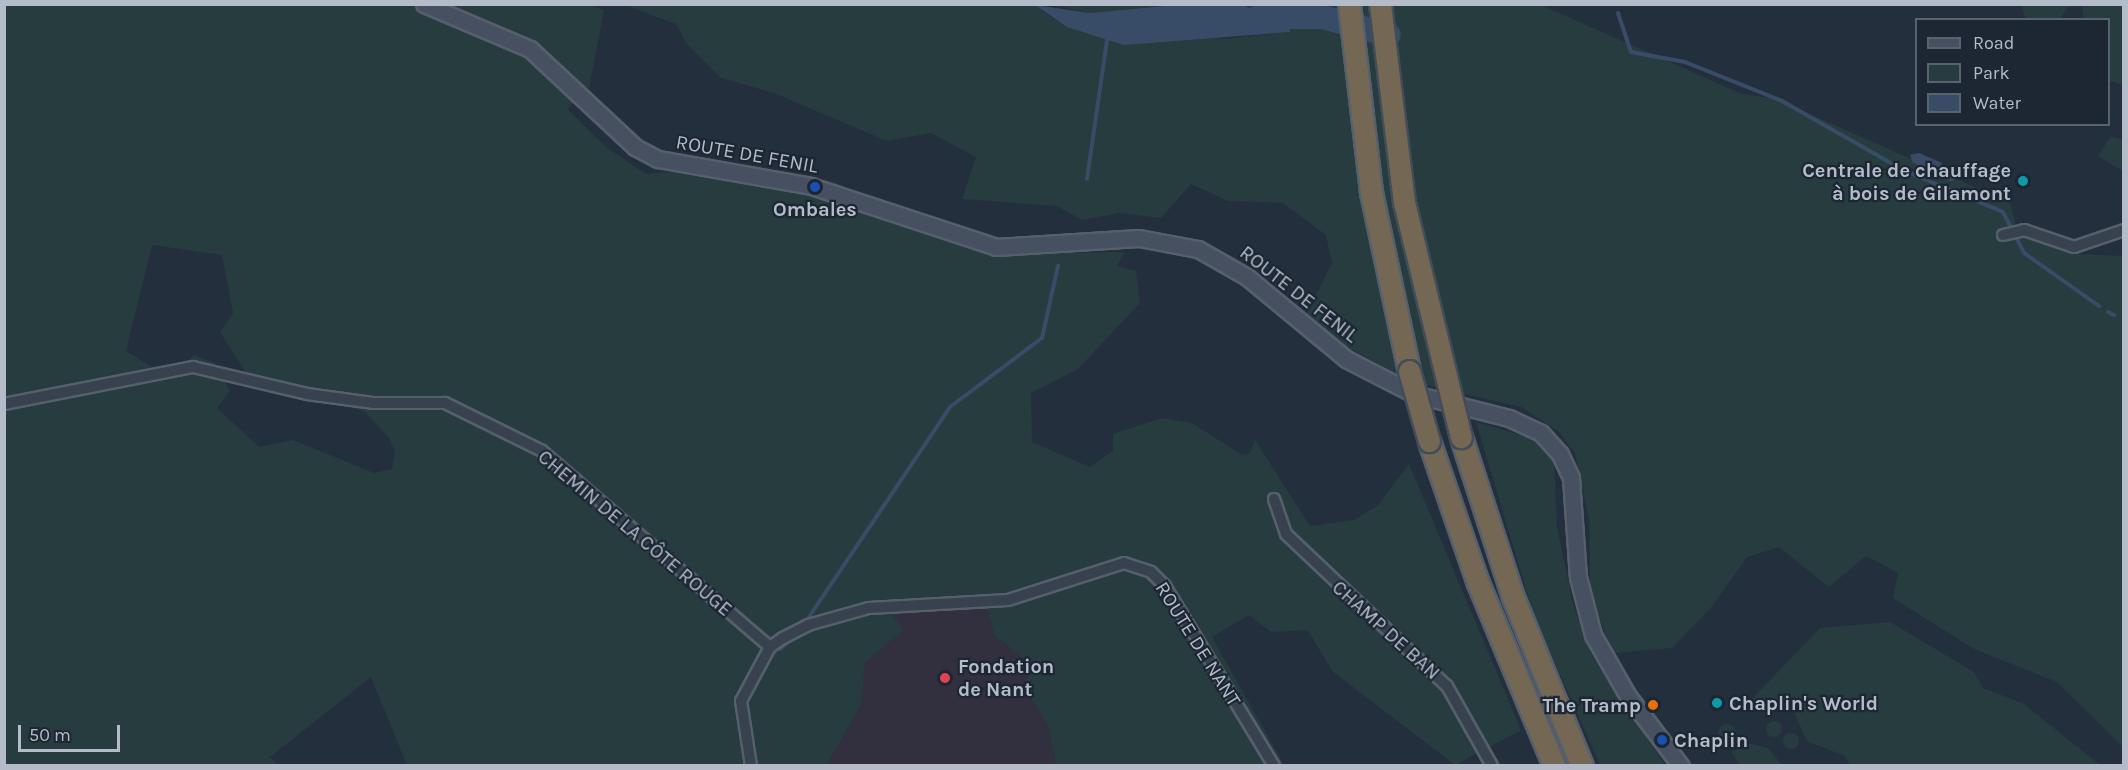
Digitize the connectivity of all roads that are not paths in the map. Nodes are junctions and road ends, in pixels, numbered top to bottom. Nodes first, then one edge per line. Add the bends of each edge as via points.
1 (424, 4) edge
2 (1349, 4) edge
3 (1380, 4) edge
4 (2124, 230) edge
5 (2009, 234) dead end
6 (4, 404) edge
7 (1274, 499) dead end
8 (770, 647) junction
9 (751, 765) edge
10 (1274, 765) edge
11 (1492, 765) edge
12 (1554, 765) edge
13 (1582, 765) edge
14 (1681, 765) edge

1 - 14 street, ROUTE DE FENIL via 530,49 635,147 658,159 811,186 996,248 1139,238 1198,249 1247,277 1346,359 1414,394 1509,418 1541,433 1560,454 1571,478 1578,577 1593,635 1628,696
2 - 12 highway, bridge via 1377,228 1429,441 1478,583
3 - 13 highway, bridge via 1405,211 1461,437 1513,597
4 - 5 street via 2074,247
6 - 8 street, CHEMIN DE LA CÔTE ROUGE via 193,367 307,394 374,403 445,403 542,451
7 - 11 street, CHAMP DE BAN via 1286,534 1447,686
8 - 9 street via 741,701
8 - 10 street, ROUTE DE NANT via 783,638 869,608 990,604 1104,565 1143,568 1165,586

